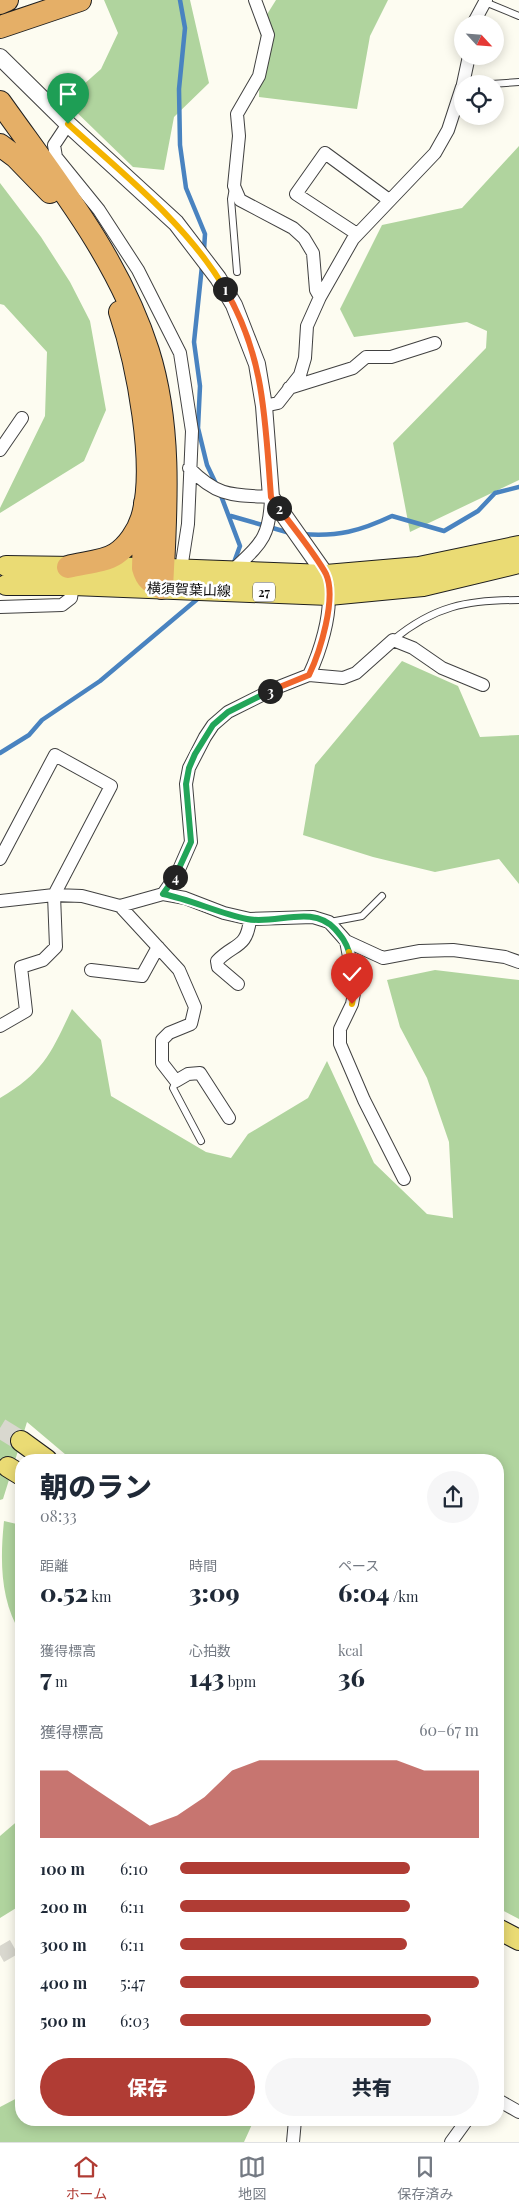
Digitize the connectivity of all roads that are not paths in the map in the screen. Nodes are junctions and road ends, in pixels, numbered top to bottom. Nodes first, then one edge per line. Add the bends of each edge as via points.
1 (7, 0) edge
2 (80, 0) edge
3 (255, 0) edge
4 (486, 1) edge
5 (0, 2) edge
6 (478, 15) edge
7 (519, 16) edge
8 (0, 27) edge
9 (0, 57) edge
10 (519, 82) edge
11 (504, 83) edge
12 (0, 102) edge
13 (454, 112) edge
14 (68, 124) junction
15 (0, 145) edge
16 (234, 186) junction
17 (389, 200) junction
18 (357, 234) junction
19 (237, 272) dead end
20 (320, 297) junction
21 (435, 343) dead end
22 (289, 388) junction
23 (264, 406) junction
24 (22, 418) dead end
25 (0, 450) edge
26 (189, 468) junction
27 (271, 497) junction
28 (145, 503) junction
29 (519, 546) edge
30 (519, 563) edge
31 (231, 572) junction
32 (162, 573) junction
33 (6, 575) dead end
34 (326, 575) junction
35 (71, 576) junction
36 (329, 595) junction
37 (519, 600) edge
38 (0, 607) edge
39 (393, 640) junction
40 (309, 675) junction
41 (483, 685) dead end
42 (0, 859) edge
43 (163, 894) junction
44 (54, 895) junction
45 (382, 896) dead end
46 (0, 902) edge
47 (120, 906) junction
48 (250, 919) junction
49 (329, 922) junction
50 (346, 941) junction
51 (158, 947) junction
52 (519, 962) edge
53 (91, 970) dead end
54 (238, 984) dead end
55 (0, 1026) edge
56 (176, 1081) junction
57 (229, 1118) dead end
58 (201, 1141) dead end
59 (404, 1179) dead end
60 (21, 1441) tunnel mouth
61 (39, 1454) edge
62 (504, 1932) edge
63 (519, 1940) edge
64 (504, 2103) edge
65 (519, 2112) edge
66 (294, 2126) edge
67 (463, 2126) edge
68 (293, 2142) edge
69 (451, 2142) edge

1 - 5 highway
2 - 8 highway
3 - 16 street via 268,36 258,76 237,114 239,136
4 - 6 street
4 - 7 lane
9 - 14 street
10 - 11 lane
12 - 32 highway via 94,233 121,284 148,352 163,427
13 - 17 street via 435,153
14 - 23 street via 176,223 214,271 246,333 257,364
14 - 26 street via 54,145 56,157 99,210 138,270 180,353 192,431
15 - 28 highway via 50,192 81,234 117,304 135,371 142,416 148,469
16 - 19 lane via 231,199
16 - 20 street via 240,200 293,228 304,238 313,253 316,290
17 - 18 street
17 - 18 street via 325,153 296,194
18 - 20 street
20 - 22 street via 308,326 300,375
21 - 22 street via 392,357 366,357 353,368
22 - 23 street via 278,403
23 - 27 street
24 - 25 street
26 - 27 street via 218,492
26 - 32 street via 188,524
27 - 31 street via 270,521 264,536
27 - 34 street
28 - 32 highway
28 - 35 highway via 137,531 126,545 115,555
29 - 34 main road, 横須賀葉山線 / 27 via 420,568
30 - 36 main road, 横須賀葉山線 / 27 via 423,586
31 - 32 main road, 横須賀葉山線 / 27
31 - 34 main road, 横須賀葉山線 / 27
32 - 35 main road, 横須賀葉山線 / 27
32 - 35 main road, 横須賀葉山線 / 27
32 - 36 main road, 横須賀葉山線 / 27
33 - 35 main road, 横須賀葉山線 / 27
34 - 36 street
35 - 38 street via 71,598 62,606
36 - 40 street via 318,655
37 - 39 lane via 456,605 433,613
39 - 40 street via 349,676
39 - 41 street via 442,668
40 - 43 street via 228,712 213,725 189,768 186,784 191,842 177,874
42 - 44 street via 55,756 111,786
43 - 47 street
43 - 48 street
44 - 46 street
44 - 47 street via 82,896
44 - 55 street via 56,947 43,960 21,967 26,1011
45 - 49 lane via 362,916
47 - 51 street
48 - 49 street via 313,917
48 - 54 street via 249,935 217,961 218,967
49 - 50 street
50 - 52 street via 383,958 420,951 453,950
50 - 59 street via 355,988 352,1004 340,1029 340,1044
51 - 53 street via 142,976
51 - 56 street via 179,970 195,1007 191,1024 168,1033 162,1040 162,1063
56 - 57 street via 188,1074 200,1073
56 - 58 lane via 173,1088 176,1096
60 - 61 main road
62 - 63 main road
64 - 65 street
66 - 68 street
67 - 69 street

